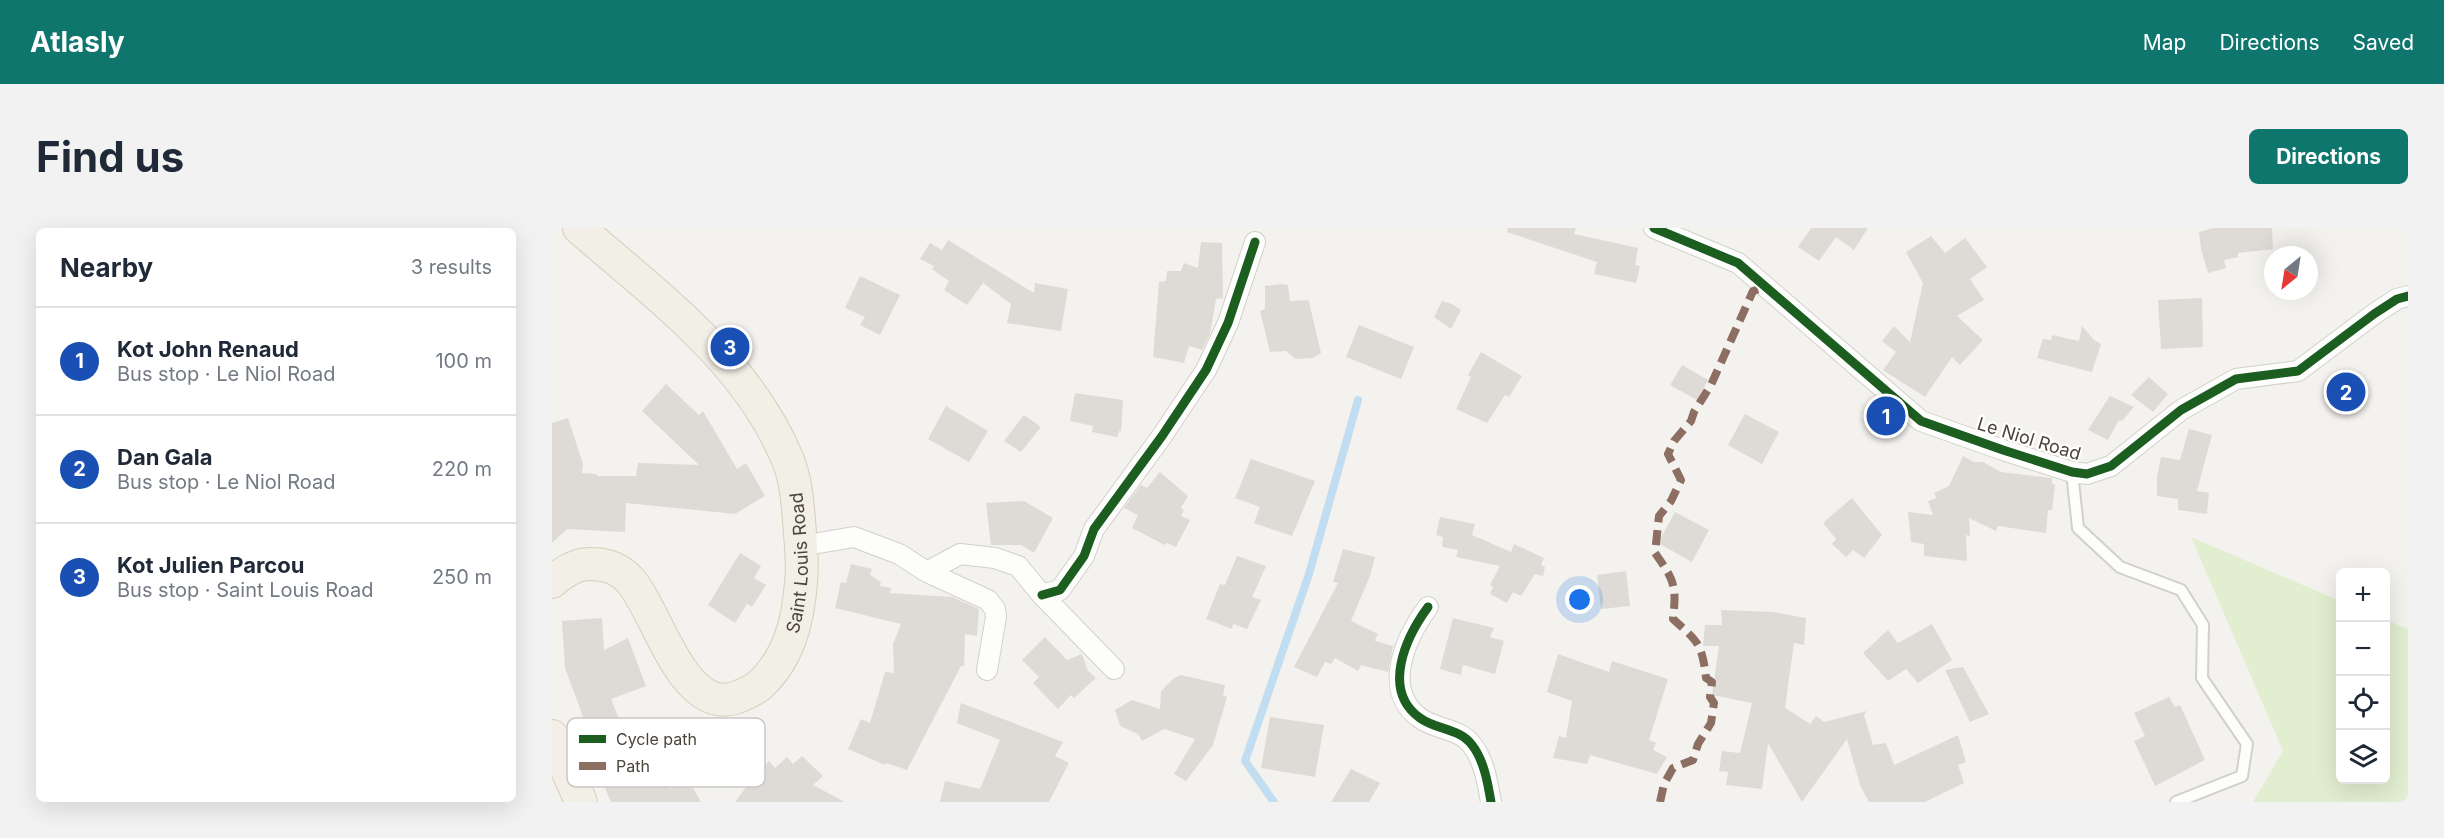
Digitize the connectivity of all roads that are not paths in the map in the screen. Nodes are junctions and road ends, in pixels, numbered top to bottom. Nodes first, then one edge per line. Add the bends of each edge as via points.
1 (579, 228) edge
2 (1654, 228) edge
3 (1255, 242) dead end
4 (2408, 296) edge
5 (2072, 472) junction
6 (801, 546) junction
7 (927, 572) junction
8 (552, 582) edge
9 (1042, 595) junction
10 (1428, 607) dead end
11 (1114, 669) dead end
12 (987, 670) dead end
13 (552, 736) edge
14 (567, 770) edge
15 (574, 787) edge
16 (581, 802) edge
17 (1491, 802) edge
18 (2176, 802) edge

1 - 6 main road, Saint Louis Road via 697,332 753,395 788,459 798,498
2 - 5 street, Le Niol Road via 1738,263 1921,420
3 - 9 street via 1228,323 1206,369 1094,529 1084,556 1060,590
4 - 5 street, Le Niol Road via 2374,314 2298,371 2236,379 2181,410 2111,466 2087,474
5 - 18 lane via 2078,528 2120,567 2181,590 2203,625 2202,678 2247,744 2242,776
6 - 7 street via 854,537 899,554
6 - 8 main road, Saint Louis Road via 798,617 786,649 759,687 729,701 717,700 685,676 640,594 612,567 586,564
7 - 9 street via 960,554 995,558 1018,566
7 - 12 street via 988,600 995,609
9 - 11 street
10 - 17 street via 1412,628 1398,668 1402,699 1419,718 1461,735 1473,746
13 - 14 main road
15 - 16 main road

